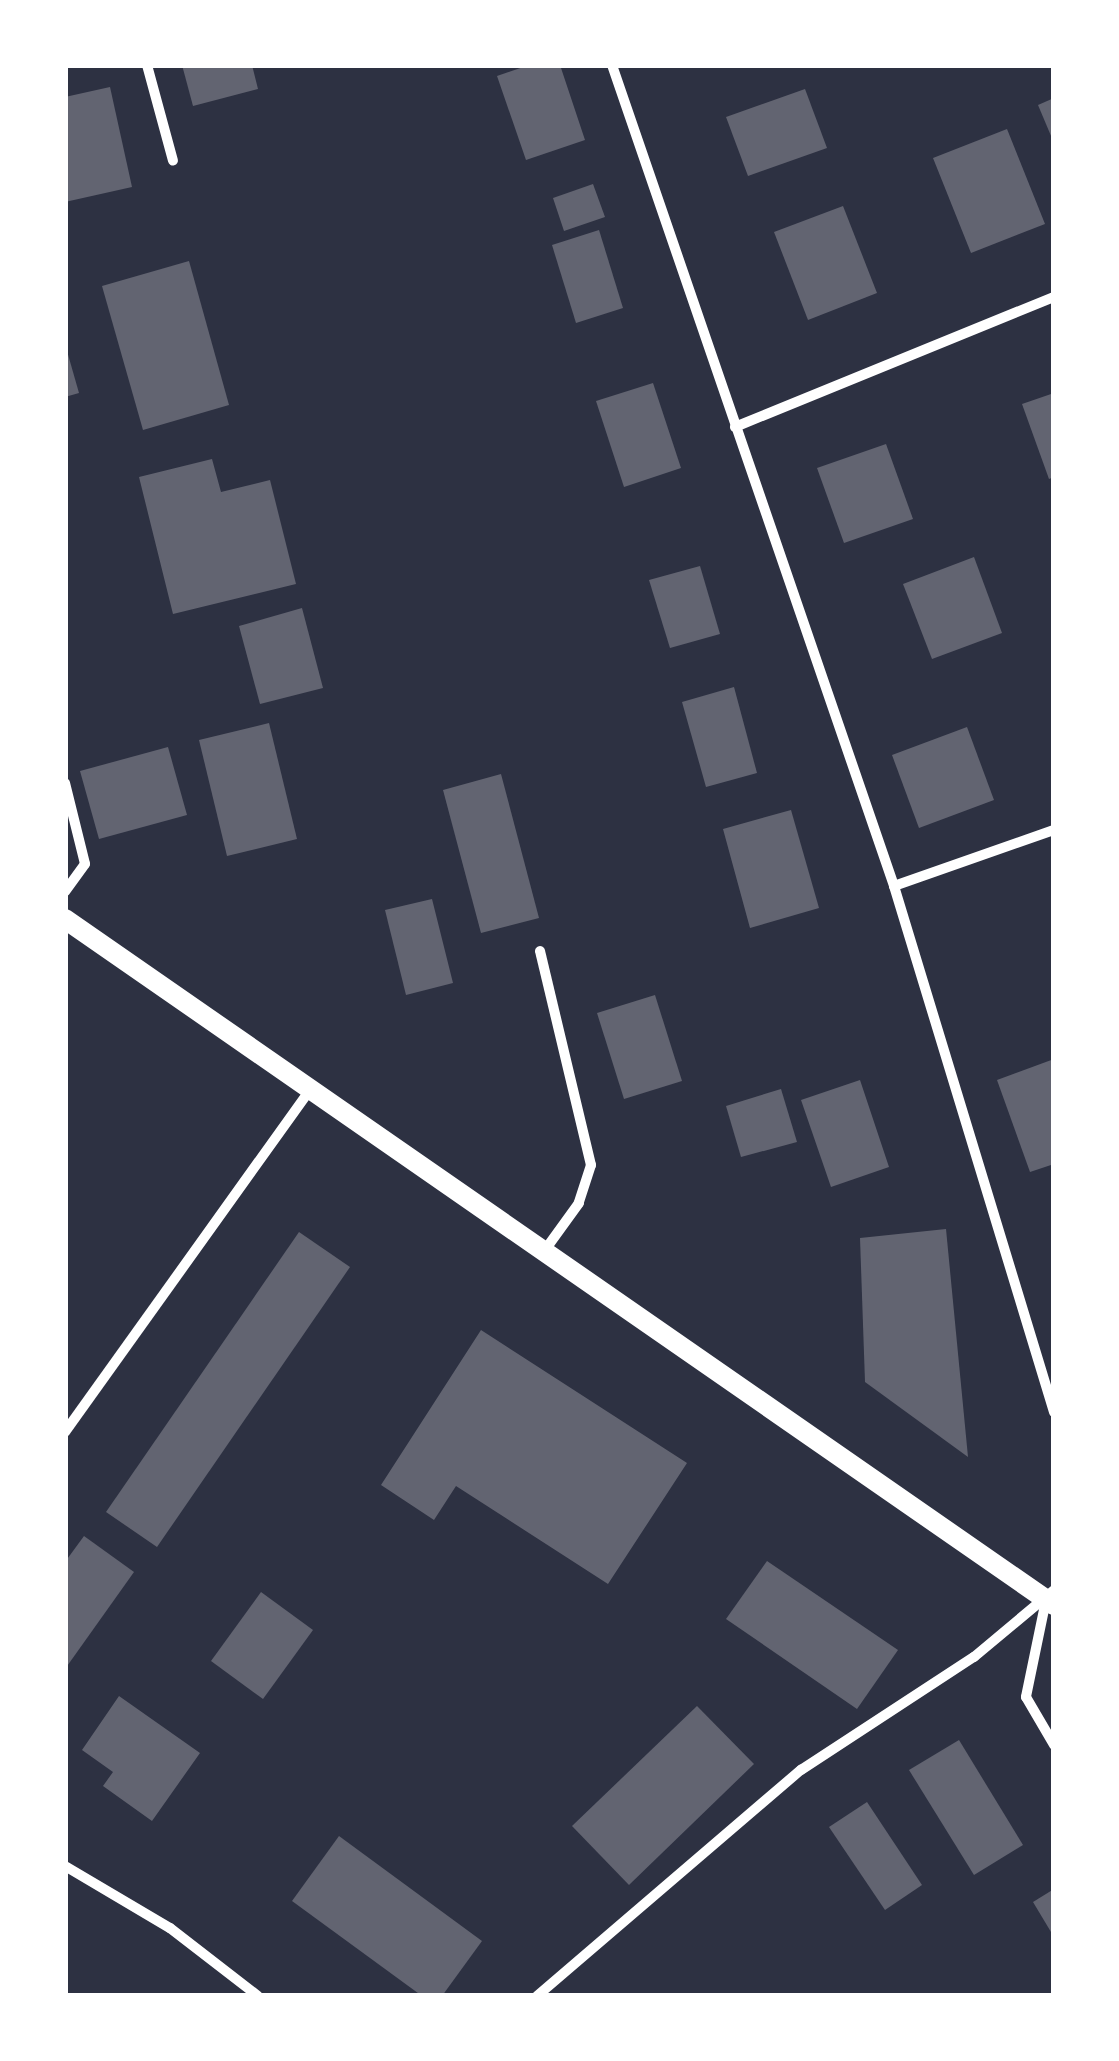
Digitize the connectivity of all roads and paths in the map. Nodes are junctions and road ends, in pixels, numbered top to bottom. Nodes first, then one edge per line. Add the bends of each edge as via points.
1 (147, 65) edge
2 (612, 65) edge
3 (173, 161) dead end
4 (1054, 297) edge
5 (735, 427) junction
6 (65, 784) edge
7 (1054, 830) edge
8 (894, 886) junction
9 (65, 892) edge
10 (65, 919) edge
11 (540, 951) dead end
12 (309, 1091) junction
13 (545, 1250) junction
14 (1054, 1412) edge
15 (65, 1432) edge
16 (1051, 1598) edge
17 (1054, 1746) edge
18 (65, 1866) edge
19 (258, 1996) edge
20 (537, 1996) edge

1 - 3 street
2 - 5 street
4 - 5 street
5 - 8 street
6 - 9 street via 85,864
7 - 8 street
8 - 14 street
10 - 12 main road
11 - 13 street via 591,1165 579,1203
12 - 13 main road
12 - 15 street
13 - 16 main road
16 - 17 street via 1026,1696
16 - 20 street via 801,1770
18 - 19 street via 155,1918

